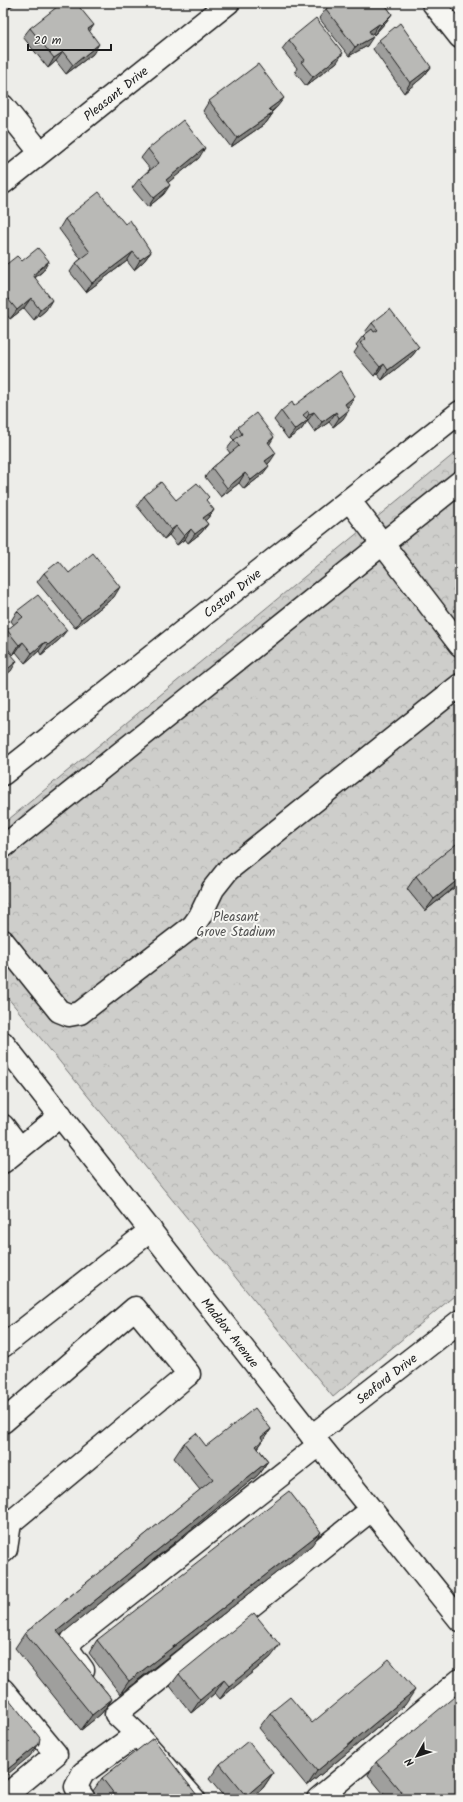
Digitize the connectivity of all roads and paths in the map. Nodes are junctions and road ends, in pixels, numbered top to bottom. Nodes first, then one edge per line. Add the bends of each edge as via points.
1 (228, 3) edge
2 (433, 3) edge
3 (460, 37) edge
4 (3, 106) edge
5 (40, 152) junction
6 (3, 183) edge
7 (460, 412) edge
8 (460, 482) edge
9 (349, 500) junction
10 (382, 544) junction
11 (460, 645) edge
12 (460, 685) edge
13 (3, 774) edge
14 (3, 847) edge
15 (3, 941) edge
16 (3, 1042) edge
17 (61, 1115) junction
18 (3, 1126) edge
19 (20, 1148) junction
20 (3, 1162) edge
21 (151, 1230) junction
22 (460, 1321) edge
23 (3, 1346) edge
24 (3, 1422) edge
25 (316, 1441) junction
26 (371, 1510) junction
27 (3, 1552) edge
28 (460, 1620) edge
29 (460, 1680) edge
30 (3, 1690) edge
31 (116, 1714) junction
32 (137, 1734) junction
33 (3, 1798) edge
34 (84, 1799) edge
35 (194, 1799) edge
36 (318, 1799) edge

1 - 5 street, Pleasant Drive
2 - 3 street
4 - 5 street
5 - 6 street, Pleasant Drive
7 - 9 street, Coston Drive
8 - 10 street
9 - 10 street
9 - 13 street, Coston Drive
10 - 11 street
10 - 14 street
12 - 15 street via 228,870 213,889 193,926 80,1013 70,1015 60,1011
16 - 17 street, Maddox Avenue
17 - 19 street
17 - 21 street, Maddox Avenue
18 - 19 street
19 - 20 street
21 - 23 street
21 - 25 street, Maddox Avenue
22 - 25 street, Seaford Drive
24 - 27 street via 136,1308 189,1374 10,1523 6,1549
25 - 26 street, Maddox Avenue
25 - 31 street, Seaford Drive via 73,1639 68,1649
26 - 28 street, Maddox Avenue
26 - 31 street
29 - 36 street
30 - 33 street via 56,1754
31 - 32 street
32 - 34 street via 83,1773 76,1787
32 - 35 street

